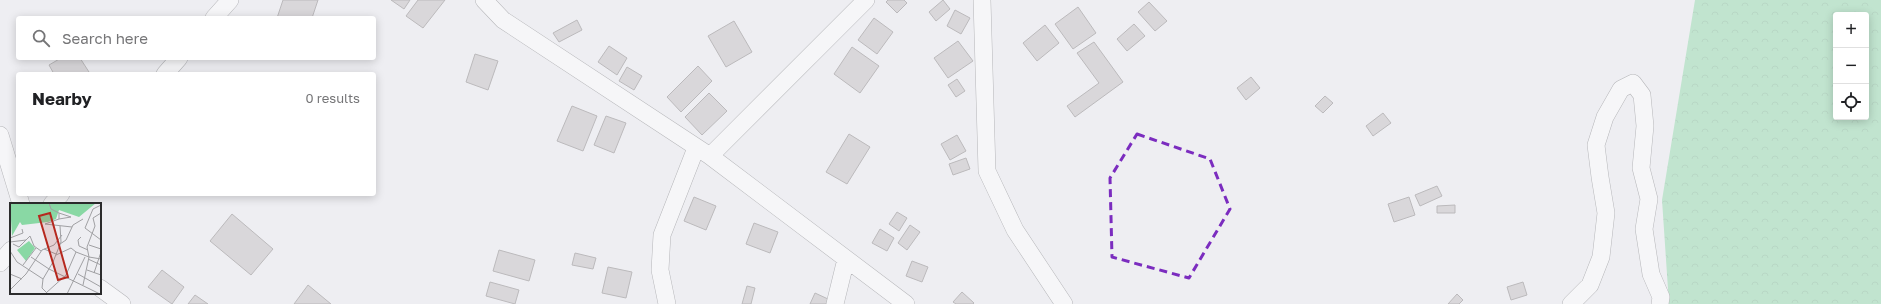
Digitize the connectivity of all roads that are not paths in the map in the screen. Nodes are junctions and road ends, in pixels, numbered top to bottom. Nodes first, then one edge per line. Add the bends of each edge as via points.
1 (230, 0) edge
2 (484, 0) edge
3 (866, 0) edge
4 (982, 0) edge
5 (216, 16) edge
6 (177, 60) edge
7 (167, 72) edge
8 (0, 135) edge
9 (703, 152) junction
10 (16, 188) edge
11 (10, 251) edge
12 (846, 259) junction
13 (0, 263) edge
14 (101, 289) edge
15 (122, 304) edge
16 (667, 304) edge
17 (835, 304) edge
18 (906, 304) edge
19 (1064, 304) edge
20 (1571, 304) edge
21 (1660, 304) edge

1 - 5 street
2 - 9 street via 503,20
3 - 9 street
4 - 19 street via 987,171 1015,230
6 - 7 street
8 - 10 street
9 - 12 street
9 - 16 street via 662,235 660,270
11 - 13 street
12 - 17 street
12 - 18 street
14 - 15 street
20 - 21 street via 1590,284 1601,257 1606,213 1596,145 1605,117 1621,89 1633,83 1642,95 1645,126 1642,168 1649,198 1644,229 1651,274 1661,297

